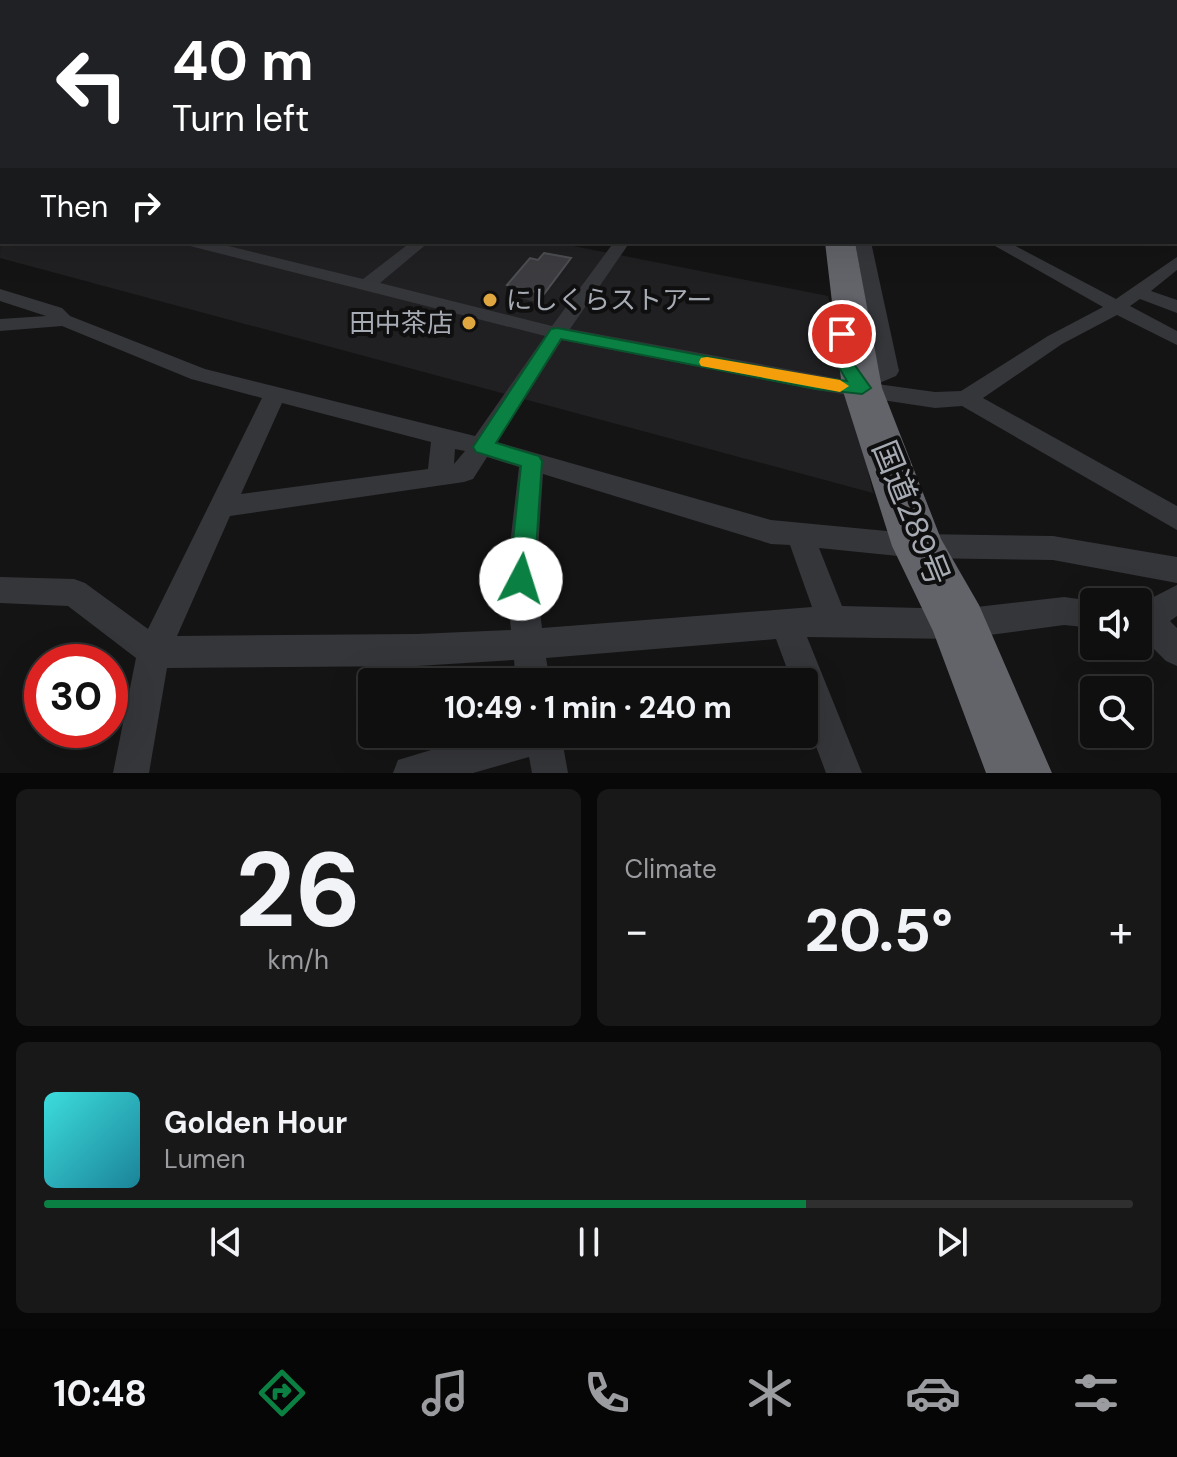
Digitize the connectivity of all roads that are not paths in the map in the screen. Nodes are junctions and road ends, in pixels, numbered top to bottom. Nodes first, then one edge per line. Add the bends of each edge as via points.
1 (200, 244) edge
2 (418, 244) edge
3 (621, 244) edge
4 (831, 244) edge
5 (840, 244) edge
6 (863, 244) edge
7 (1000, 244) edge
8 (1177, 262) edge
9 (367, 285) junction
10 (1137, 292) junction
11 (0, 295) edge
12 (1119, 306) junction
13 (1177, 307) edge
14 (64, 320) junction
15 (0, 325) edge
16 (557, 333) junction
17 (1177, 339) edge
18 (861, 386) junction
19 (275, 393) junction
20 (966, 398) junction
21 (444, 438) junction
22 (483, 447) junction
23 (532, 461) junction
24 (440, 477) junction
25 (221, 507) junction
26 (1177, 519) edge
27 (800, 535) junction
28 (918, 546) junction
29 (1177, 570) edge
30 (0, 590) edge
31 (1177, 599) edge
32 (1080, 613) edge
33 (1152, 613) edge
34 (832, 620) junction
35 (786, 623) junction
36 (959, 624) junction
37 (1152, 628) edge
38 (529, 644) junction
39 (1177, 650) edge
40 (153, 652) junction
41 (532, 668) edge
42 (495, 748) edge
43 (546, 748) edge
44 (131, 773) edge
45 (411, 773) edge
46 (550, 773) edge
47 (844, 773) edge
48 (1019, 773) edge

1 - 9 street
2 - 9 street
3 - 16 street
4 - 18 street via 845,364
5 - 18 highway, 国道289号
6 - 18 street via 888,371
7 - 12 street
8 - 10 street
9 - 16 street
10 - 12 street
10 - 13 street
11 - 14 street via 55,312
12 - 17 street
12 - 20 street
14 - 15 street
14 - 19 street via 199,374
16 - 18 street via 816,383
16 - 22 street
18 - 20 street via 935,400
18 - 28 highway, 国道289号
19 - 21 street
19 - 25 street
20 - 26 street
21 - 22 street
21 - 24 street
22 - 23 street
22 - 24 street via 464,472
23 - 27 street via 771,532
23 - 38 street via 521,579
24 - 25 street
25 - 40 street
27 - 28 street
27 - 34 street
28 - 29 street via 1053,548
28 - 36 highway, 国道289号
30 - 40 street via 74,593
31 - 33 street
32 - 36 street
34 - 35 street
34 - 36 street
35 - 38 street
35 - 47 street
36 - 48 highway, 国道289号
37 - 39 street
38 - 40 street
38 - 41 street
40 - 44 street
42 - 45 street
43 - 46 street

